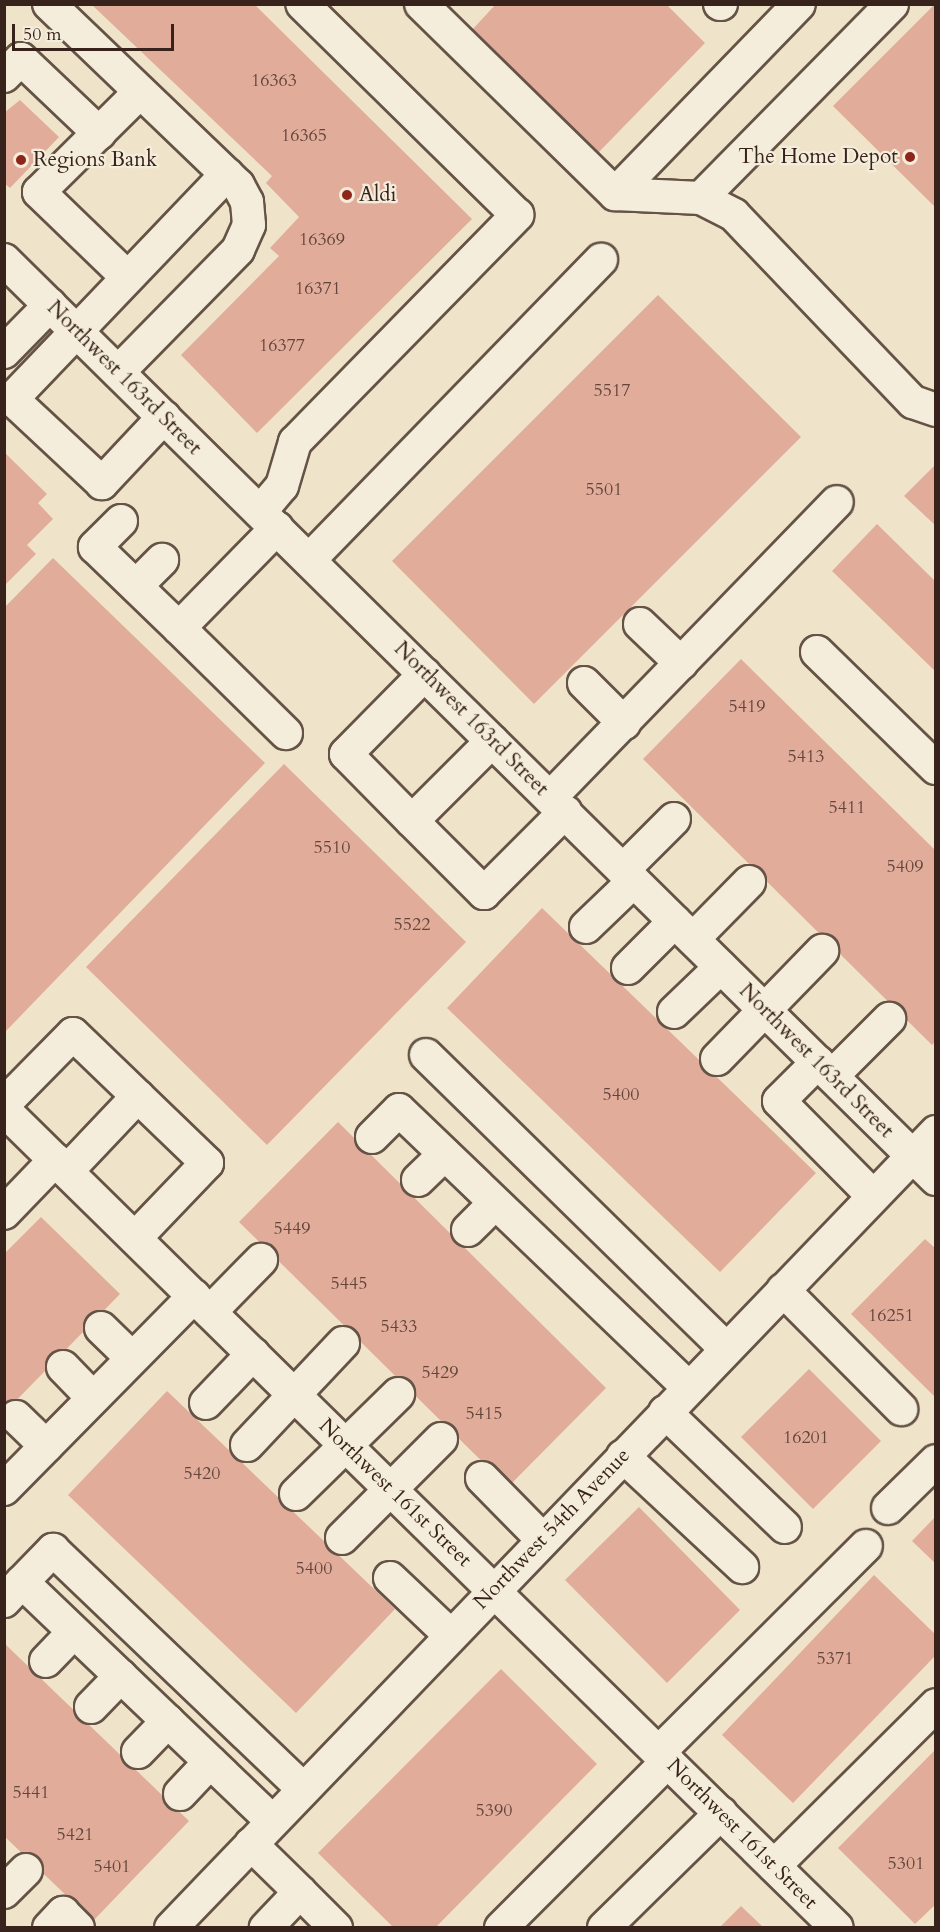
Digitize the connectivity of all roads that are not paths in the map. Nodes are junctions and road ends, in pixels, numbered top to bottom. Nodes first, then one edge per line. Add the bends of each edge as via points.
1 (302, 4) edge
2 (421, 4) edge
3 (799, 4) edge
4 (892, 4) edge
5 (53, 6) edge
6 (4, 76) edge
7 (140, 92) junction
8 (99, 132) junction
9 (227, 174) junction
10 (615, 194) junction
11 (701, 198) junction
12 (4, 260) edge
13 (601, 260) dead end
14 (126, 276) junction
15 (50, 305) junction
16 (76, 331) junction
17 (4, 352) edge
18 (118, 372) junction
19 (936, 410) edge
20 (164, 417) junction
21 (837, 502) dead end
22 (268, 520) junction
23 (121, 521) dead end
24 (162, 560) dead end
25 (309, 560) junction
26 (136, 586) junction
27 (640, 624) dead end
28 (179, 628) junction
29 (817, 652) dead end
30 (681, 663) junction
31 (425, 674) junction
32 (584, 683) dead end
33 (624, 723) junction
34 (286, 734) dead end
35 (492, 741) junction
36 (936, 768) edge
37 (558, 805) junction
38 (674, 819) dead end
39 (412, 821) junction
40 (628, 875) junction
41 (749, 882) dead end
42 (586, 927) dead end
43 (684, 930) junction
44 (822, 951) dead end
45 (721, 967) junction
46 (628, 968) dead end
47 (763, 1008) junction
48 (674, 1012) dead end
49 (890, 1019) dead end
50 (426, 1055) dead end
51 (717, 1059) dead end
52 (825, 1069) junction
53 (138, 1096) junction
54 (4, 1104) edge
55 (4, 1110) edge
56 (936, 1132) edge
57 (372, 1137) dead end
58 (445, 1154) junction
59 (912, 1156) junction
60 (61, 1166) junction
61 (936, 1179) edge
62 (418, 1180) dead end
63 (873, 1196) junction
64 (495, 1203) junction
65 (4, 1213) edge
66 (468, 1230) dead end
67 (135, 1238) junction
68 (261, 1260) dead end
69 (783, 1290) junction
70 (202, 1304) junction
71 (101, 1328) dead end
72 (343, 1343) dead end
73 (726, 1349) junction
74 (253, 1354) junction
75 (132, 1358) junction
76 (63, 1367) dead end
77 (689, 1388) junction
78 (398, 1394) dead end
79 (295, 1395) junction
80 (93, 1398) junction
81 (206, 1403) dead end
82 (901, 1409) dead end
83 (665, 1412) junction
84 (16, 1417) dead end
85 (441, 1439) dead end
86 (247, 1445) dead end
87 (346, 1445) junction
88 (46, 1446) junction
89 (622, 1456) junction
90 (936, 1461) edge
91 (482, 1478) dead end
92 (4, 1489) edge
93 (391, 1489) junction
94 (296, 1494) dead end
95 (888, 1508) dead end
96 (785, 1527) dead end
97 (342, 1538) dead end
98 (542, 1539) junction
99 (866, 1546) dead end
100 (742, 1567) dead end
101 (390, 1578) dead end
102 (494, 1590) junction
103 (13, 1591) edge
104 (74, 1632) junction
105 (450, 1635) junction
106 (46, 1661) dead end
107 (121, 1676) junction
108 (936, 1705) edge
109 (91, 1707) dead end
110 (168, 1721) junction
111 (138, 1752) dead end
112 (663, 1756) junction
113 (210, 1762) junction
114 (303, 1789) junction
115 (180, 1794) dead end
116 (721, 1813) junction
117 (272, 1821) junction
118 (251, 1844) junction
119 (774, 1866) junction
120 (300, 1892) junction
121 (49, 1928) edge
122 (78, 1928) edge
123 (171, 1928) edge
124 (266, 1928) edge
125 (336, 1928) edge
126 (501, 1928) edge
127 (604, 1928) edge
128 (837, 1928) edge

1 - 22 street via 517,215 295,442
2 - 10 street
3 - 10 street
4 - 11 street
5 - 7 street
6 - 8 street via 21,59
7 - 8 street
7 - 9 street
8 - 14 street via 39,192
9 - 14 street
9 - 18 street via 247,202 249,225 238,250
10 - 11 street
11 - 19 street via 734,215 913,402
12 - 15 street, Northwest 163rd Street
13 - 25 street
14 - 16 street
15 - 16 street, Northwest 163rd Street
15 - 17 street
16 - 18 street, Northwest 163rd Street
16 - 20 street via 12,399 102,483
18 - 20 street, Northwest 163rd Street
20 - 22 street, Northwest 163rd Street
21 - 30 street
22 - 25 street, Northwest 163rd Street
22 - 28 street
23 - 26 street via 96,547
24 - 26 street
25 - 31 street, Northwest 163rd Street
26 - 28 street
27 - 30 street
28 - 34 street
29 - 36 street
30 - 33 street
31 - 35 street, Northwest 163rd Street
31 - 39 street via 346,754
32 - 33 street
33 - 37 street
35 - 37 street, Northwest 163rd Street
35 - 39 street
37 - 39 street via 484,893
37 - 40 street, Northwest 163rd Street
38 - 40 street
40 - 42 street
40 - 43 street, Northwest 163rd Street
41 - 43 street
43 - 45 street, Northwest 163rd Street
43 - 46 street
44 - 47 street
45 - 47 street, Northwest 163rd Street
45 - 48 street
47 - 51 street
47 - 52 street, Northwest 163rd Street
49 - 52 street
50 - 73 street
52 - 59 street, Northwest 163rd Street
52 - 63 street via 779,1101
53 - 54 street via 73,1034
53 - 60 street
53 - 67 street via 207,1163
55 - 60 street, Northwest 161st Street
56 - 59 street, Northwest 54th Avenue
57 - 58 street via 399,1110
58 - 62 street
58 - 64 street
59 - 61 street, Northwest 163rd Street
59 - 63 street, Northwest 54th Avenue
60 - 65 street
60 - 67 street, Northwest 161st Street
63 - 69 street, Northwest 54th Avenue
64 - 66 street
64 - 77 street
67 - 70 street, Northwest 161st Street
68 - 70 street
69 - 73 street, Northwest 54th Avenue
69 - 82 street
70 - 74 street, Northwest 161st Street
70 - 75 street
71 - 75 street
72 - 79 street
73 - 77 street, Northwest 54th Avenue
74 - 79 street, Northwest 161st Street
74 - 81 street
75 - 80 street
76 - 80 street
77 - 83 street, Northwest 54th Avenue
78 - 87 street
79 - 86 street
79 - 87 street, Northwest 161st Street
80 - 88 street
83 - 89 street, Northwest 54th Avenue
83 - 96 street
84 - 88 street
85 - 93 street
87 - 93 street, Northwest 161st Street
87 - 94 street
88 - 92 street
89 - 98 street, Northwest 54th Avenue
89 - 100 street
90 - 95 street
91 - 98 street
93 - 97 street
93 - 102 street, Northwest 161st Street
98 - 102 street, Northwest 54th Avenue
99 - 112 street
101 - 105 street
102 - 105 street, Northwest 54th Avenue
102 - 112 street, Northwest 161st Street
103 - 104 street
103 - 114 street via 53,1550
104 - 106 street
104 - 107 street
105 - 114 street, Northwest 54th Avenue
107 - 109 street
107 - 110 street
108 - 119 street
110 - 111 street
110 - 113 street
112 - 116 street, Northwest 161st Street
112 - 126 street
113 - 115 street
113 - 117 street
114 - 117 street, Northwest 54th Avenue
116 - 119 street, Northwest 161st Street
116 - 127 street
117 - 118 street, Northwest 54th Avenue
118 - 120 street
118 - 123 street, Northwest 54th Avenue
119 - 128 street, Northwest 161st Street
120 - 124 street
120 - 125 street
121 - 122 street via 63,1913

